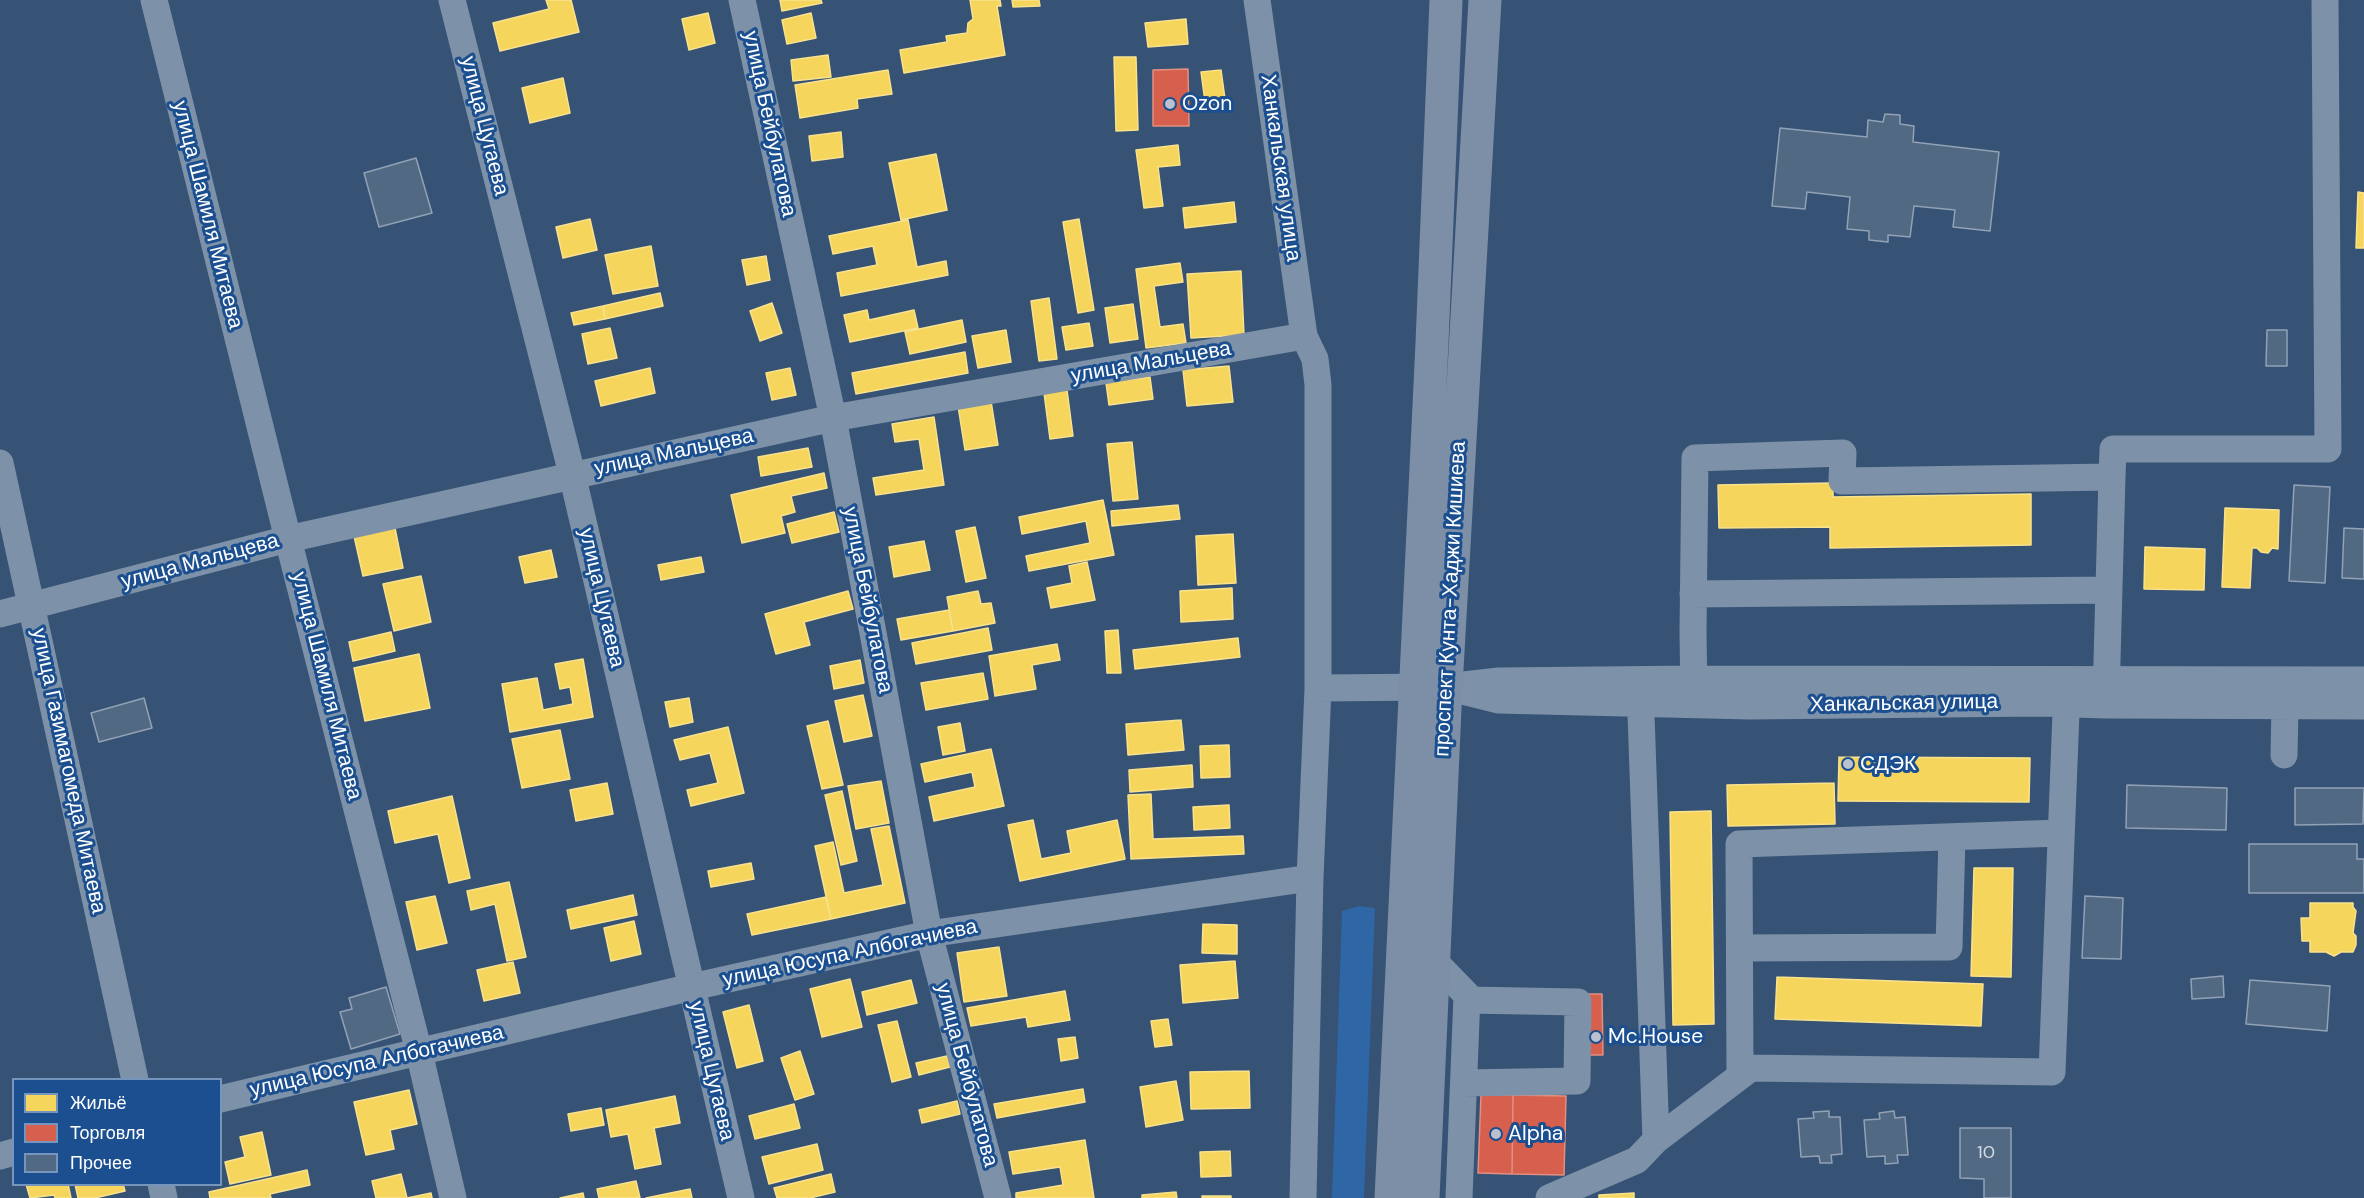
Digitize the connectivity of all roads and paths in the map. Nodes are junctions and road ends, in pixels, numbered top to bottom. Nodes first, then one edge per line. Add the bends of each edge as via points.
1 (154, 0) edge
2 (452, 0) edge
3 (742, 0) edge
4 (1257, 0) edge
5 (1446, 0) edge
6 (1485, 0) edge
7 (2325, 0) edge
8 (1304, 336) junction
9 (833, 418) junction
10 (0, 463) edge
11 (572, 474) junction
12 (2112, 477) junction
13 (288, 539) junction
14 (2109, 590) junction
15 (1693, 594) junction
16 (33, 607) junction
17 (0, 614) edge
18 (2364, 680) edge
19 (1431, 687) junction
20 (1318, 688) junction
21 (1694, 691) junction
22 (1640, 692) junction
23 (2068, 693) junction
24 (2106, 693) junction
25 (2285, 706) junction
26 (2364, 706) edge
27 (2284, 754) dead end
28 (2061, 833) junction
29 (1952, 837) junction
30 (1310, 878) junction
31 (929, 934) junction
32 (1740, 948) junction
33 (1434, 961) junction
34 (692, 987) junction
35 (1467, 1000) junction
36 (419, 1052) junction
37 (1740, 1076) junction
38 (135, 1078) edge
39 (1464, 1083) junction
40 (222, 1100) edge
41 (1395, 1105) junction
42 (1656, 1140) junction
43 (453, 1198) edge
44 (741, 1198) edge
45 (998, 1198) edge
46 (1303, 1198) edge
47 (1391, 1198) edge
48 (1416, 1198) edge
49 (1423, 1198) edge
50 (1460, 1198) edge
51 (1550, 1198) edge

1 - 13 street, улица Шамиля Митаева
2 - 11 street, улица Цугаева
3 - 9 street, улица Бейбулатова
4 - 8 street, Ханкальская улица
5 - 19 main road, проспект Кунта-Хаджи Кишиева
6 - 19 main road, проспект Кунта-Хаджи Кишиева
7 - 12 street via 2328,449 2113,449
8 - 9 street, улица Мальцева
8 - 20 street via 1315,358 1318,385
9 - 11 street, улица Мальцева
9 - 31 street, улица Бейбулатова
10 - 16 street, улица Газимагомеда Митаева
11 - 13 street, улица Мальцева
11 - 34 street, улица Цугаева
12 - 14 street
12 - 15 street via 1842,481 1843,453 1695,458
13 - 16 street, улица Мальцева
13 - 36 street, улица Шамиля Митаева
14 - 15 street
14 - 24 street
15 - 21 street
16 - 17 street, улица Мальцева
16 - 38 street, улица Газимагомеда Митаева
18 - 24 street, Ханкальская улица
19 - 20 street, Ханкальская улица
19 - 22 street, Ханкальская улица via 1499,681
19 - 33 main road, проспект Кунта-Хаджи Кишиева
19 - 41 main road, проспект Кунта-Хаджи Кишиева
20 - 30 street
21 - 22 street, Ханкальская улица
21 - 23 street, Ханкальская улица
22 - 42 street
23 - 24 street, Ханкальская улица
23 - 28 street
24 - 25 street, Ханкальская улица
25 - 26 street, Ханкальская улица
25 - 27 street
28 - 29 street
28 - 37 street via 2052,1072 1751,1068
29 - 32 street via 1739,844
29 - 32 street via 1949,947
30 - 31 street, улица Юсупа Албогачиева
30 - 46 street
31 - 34 street, улица Юсупа Албогачиева
31 - 45 street, улица Бейбулатова
32 - 37 street
33 - 35 street via 1467,995
33 - 49 main road, проспект Кунта-Хаджи Кишиева
34 - 36 street, улица Юсупа Албогачиева
34 - 44 street, улица Цугаева
35 - 39 street
35 - 39 street via 1578,1002 1577,1080
36 - 40 street, улица Юсупа Албогачиева
36 - 43 street, улица Шамиля Митаева
37 - 42 street
39 - 50 street
41 - 47 main road, проспект Кунта-Хаджи Кишиева
41 - 48 street
42 - 51 street via 1637,1160

